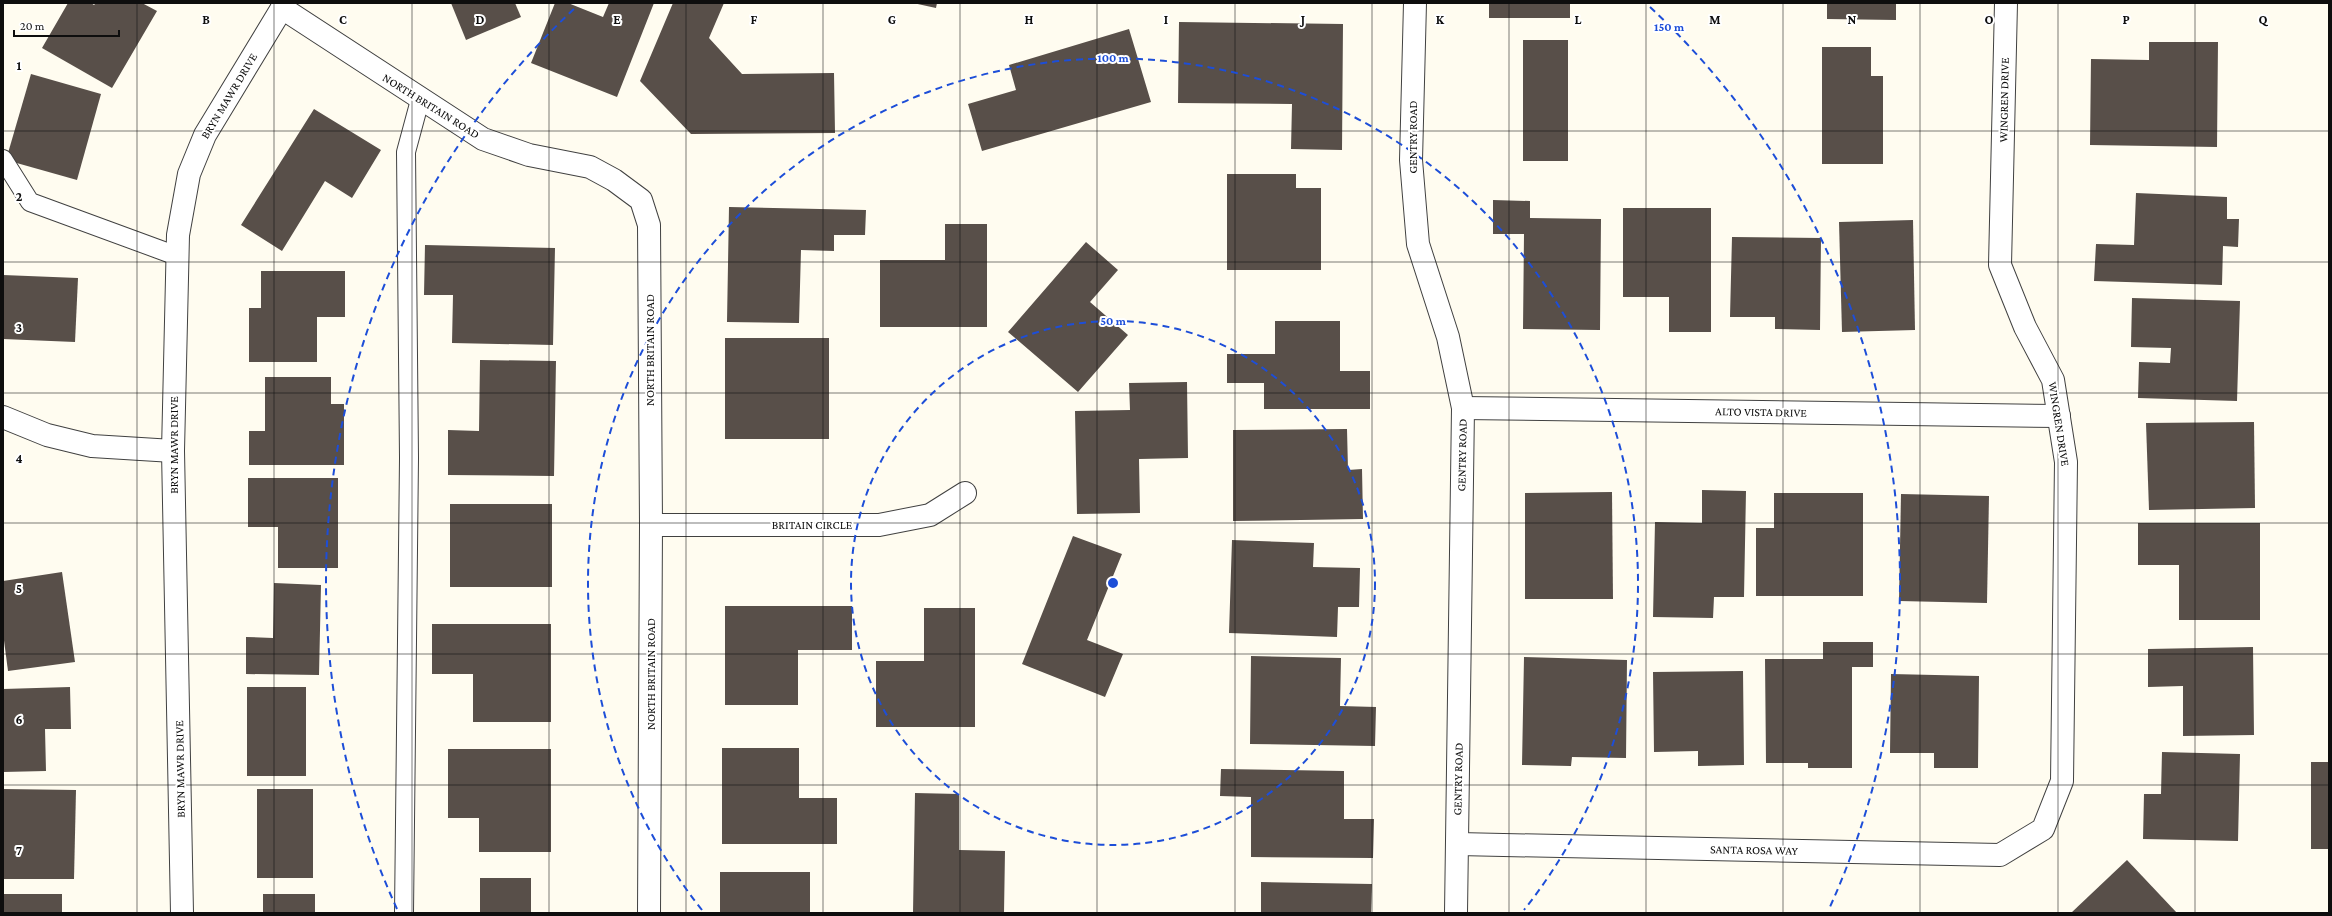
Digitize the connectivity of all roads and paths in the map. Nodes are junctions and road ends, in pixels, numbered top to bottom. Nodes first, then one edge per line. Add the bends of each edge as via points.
1 (1415, 3) edge
2 (2006, 3) edge
3 (283, 6) edge
4 (420, 100) junction
5 (3, 159) edge
6 (177, 256) junction
7 (1463, 408) junction
8 (2059, 416) junction
9 (3, 417) edge
10 (173, 451) junction
11 (965, 493) dead end
12 (652, 525) junction
13 (2043, 829) joint
14 (1458, 844) junction
15 (182, 913) edge
16 (404, 913) edge
17 (649, 913) edge
18 (1456, 913) edge

1 - 7 street, GENTRY ROAD via 1411,160 1418,244 1448,337
2 - 8 street, WINGREN DRIVE via 2000,265 2025,327 2053,380
3 - 4 street, NORTH BRITAIN ROAD
3 - 6 street, BRYN MAWR DRIVE via 205,135 189,174 178,235
4 - 12 street, NORTH BRITAIN ROAD via 483,139 529,155 590,167 614,180 641,200 649,225
4 - 16 lane via 406,152 409,458
5 - 6 lane via 30,202
6 - 10 street, BRYN MAWR DRIVE
7 - 8 street, ALTO VISTA DRIVE
7 - 14 street, GENTRY ROAD
8 - 13 street, WINGREN DRIVE via 2066,462 2062,781
9 - 10 street via 47,435 92,446
10 - 15 street, BRYN MAWR DRIVE
11 - 12 street, BRITAIN CIRCLE via 930,515 879,525
12 - 17 street, NORTH BRITAIN ROAD
13 - 14 street, SANTA ROSA WAY via 2000,855
14 - 18 street, GENTRY ROAD

